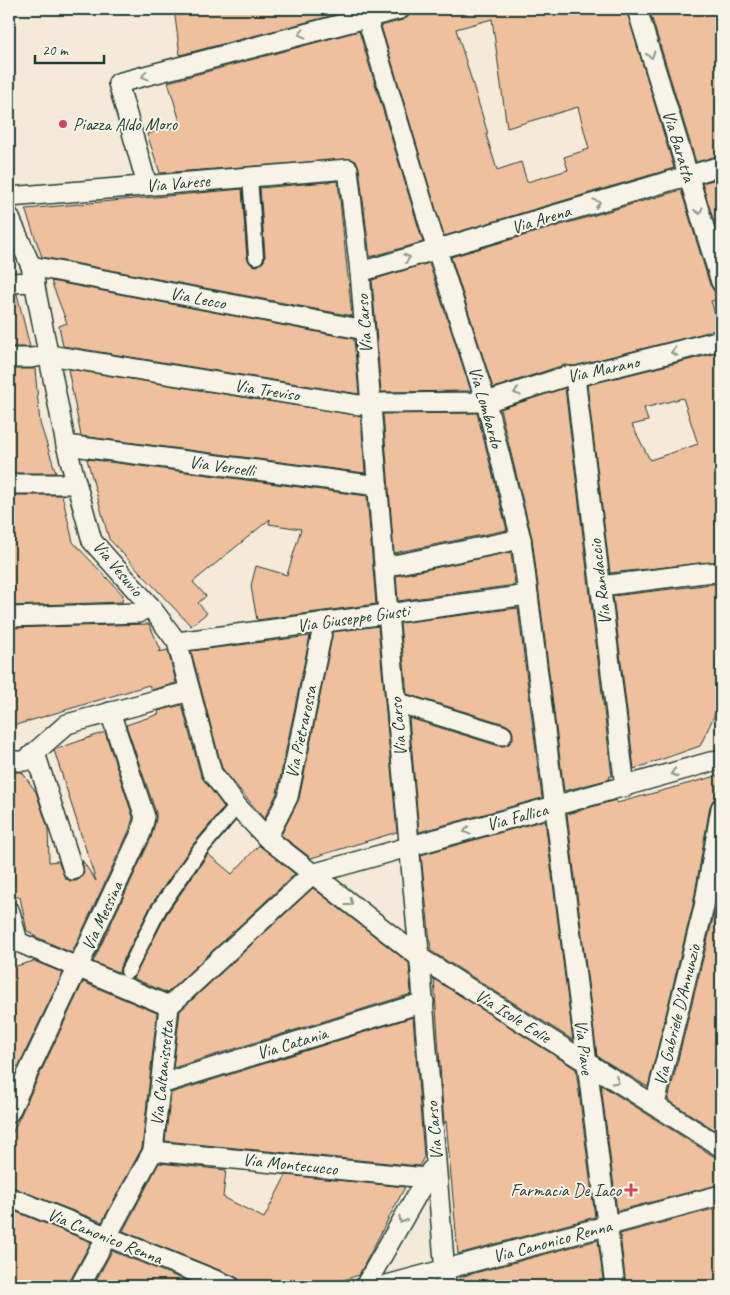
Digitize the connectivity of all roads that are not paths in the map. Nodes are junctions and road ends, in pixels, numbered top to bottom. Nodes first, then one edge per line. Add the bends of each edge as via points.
1 (400, 9) edge
2 (637, 9) edge
3 (338, 16) edge
4 (367, 18) junction
5 (721, 166) edge
6 (348, 169) joint
7 (688, 175) junction
8 (250, 177) junction
9 (147, 186) junction
10 (9, 197) edge
11 (9, 216) edge
12 (437, 250) junction
13 (256, 257) dead end
14 (360, 272) junction
15 (33, 274) junction
16 (721, 282) edge
17 (9, 283) edge
18 (365, 330) junction
19 (721, 340) edge
20 (49, 355) junction
21 (9, 358) edge
22 (576, 377) junction
23 (486, 402) junction
24 (371, 404) junction
25 (66, 445) junction
26 (9, 484) edge
27 (76, 484) junction
28 (378, 486) junction
29 (521, 539) junction
30 (384, 567) junction
31 (721, 572) edge
32 (601, 586) junction
33 (528, 595) junction
34 (150, 606) junction
35 (388, 613) junction
36 (9, 617) edge
37 (324, 622) junction
38 (177, 642) junction
39 (190, 691) junction
40 (396, 702) junction
41 (110, 712) junction
42 (502, 735) dead end
43 (35, 753) junction
44 (721, 759) edge
45 (9, 761) edge
46 (625, 787) junction
47 (237, 806) junction
48 (554, 807) junction
49 (721, 808) edge
50 (267, 838) junction
51 (409, 846) junction
52 (73, 870) dead end
53 (312, 874) junction
54 (9, 912) edge
55 (13, 946) edge
56 (419, 957) junction
57 (77, 967) junction
58 (128, 971) dead end
59 (424, 1002) junction
60 (169, 1006) junction
61 (586, 1062) junction
62 (16, 1078) edge
63 (161, 1084) junction
64 (655, 1104) junction
65 (9, 1113) edge
66 (721, 1147) edge
67 (153, 1151) junction
68 (432, 1184) junction
69 (721, 1195) edge
70 (9, 1197) edge
71 (608, 1226) junction
72 (107, 1237) junction
73 (446, 1278) edge
74 (226, 1285) edge
75 (80, 1286) edge
76 (366, 1286) edge
77 (383, 1286) edge
78 (615, 1286) edge

1 - 4 street
2 -> 7 street, Via Baratta
3 - 4 street
3 -> 9 street via 118,83
4 - 12 street, Via Lombardo
5 - 7 street, Via Arena
6 - 8 street, Via Varese
6 - 14 street, Via Carso
12 -> 7 street, Via Arena
7 -> 16 street, Via Baratta
8 - 9 street, Via Varese
8 - 13 street
9 - 10 street, Via Varese
11 - 15 street, Via Vesuvio
14 -> 12 street, Via Arena
12 - 23 street, Via Lombardo
14 - 18 street, Via Carso
15 - 17 street, Via Lecco
15 - 18 street, Via Lecco
15 - 20 street, Via Vesuvio
18 - 24 street, Via Carso
19 -> 22 street, Via Marano
20 - 21 street, Via Treviso
20 - 24 street, Via Treviso via 358,405
20 - 25 street, Via Vesuvio
22 -> 23 street, Via Marano via 567,376
22 - 32 street, Via Randaccio
23 - 24 street, Via Treviso
23 - 29 street, Via Lombardo
24 - 28 street, Via Carso
25 - 27 street, Via Vesuvio
25 - 28 street, Via Vercelli
26 - 27 street
27 - 34 street, Via Vesuvio via 92,541
28 - 30 street, Via Carso
29 - 30 street
29 - 33 street, Via Lombardo
30 - 35 street, Via Carso
31 - 32 street
32 - 46 street, Via Randaccio
33 - 35 street, Via Giuseppe Giusti
33 - 48 street, Via Lombardo
34 - 36 street via 138,613
34 - 38 street, Via Vesuvio
35 - 37 street, Via Giuseppe Giusti
35 - 40 street, Via Carso
37 - 38 street, Via Giuseppe Giusti
37 - 50 street, Via Pietrarossa via 288,798
38 - 39 street, Via Vesuvio
39 - 41 street
39 - 47 street, Via Vesuvio via 212,773
40 - 42 street
40 - 51 street, Via Carso
41 - 43 street via 66,724
41 - 57 street, Via Messina via 145,817 141,833
43 - 45 street via 25,761
43 - 52 street
44 -> 46 street, Via Fallica
46 - 48 street, Via Fallica
47 - 50 street, Via Vesuvio
47 - 58 street via 200,851 160,909
48 -> 51 street, Via Fallica
48 - 61 street, Via Piave
49 - 64 street, Via Gabriele D'Annunzio via 704,907
50 - 53 street, Via Vesuvio
51 - 53 street, Via Fallica
51 - 56 street, Via Carso
53 -> 56 street, Via Isole Eolie
53 - 60 street
54 - 55 street
55 - 57 street, Via Caltanissetta
56 - 59 street, Via Carso
56 - 61 street, Via Isole Eolie
57 - 60 street, Via Caltanissetta
57 - 62 street, Via Messina
59 - 63 street, Via Catania
59 - 68 street, Via Carso via 436,1160
60 - 63 street, Via Caltanissetta
61 -> 64 street, Via Isole Eolie
61 - 71 street, Via Piave
62 - 65 street, Via Messina
63 - 67 street, Via Caltanissetta
64 - 66 street, Via Isole Eolie
67 - 68 street, Via Montecucco
67 - 72 street, Via Caltanissetta
68 - 73 street
68 -> 76 street
69 - 71 street, Via Canonico Renna
70 - 72 street, Via Canonico Renna
71 - 73 street, Via Canonico Renna
71 - 78 street, Via Piave
72 - 74 street, Via Canonico Renna
72 - 75 street, Via Caltanissetta
73 - 77 street, Via Canonico Renna

